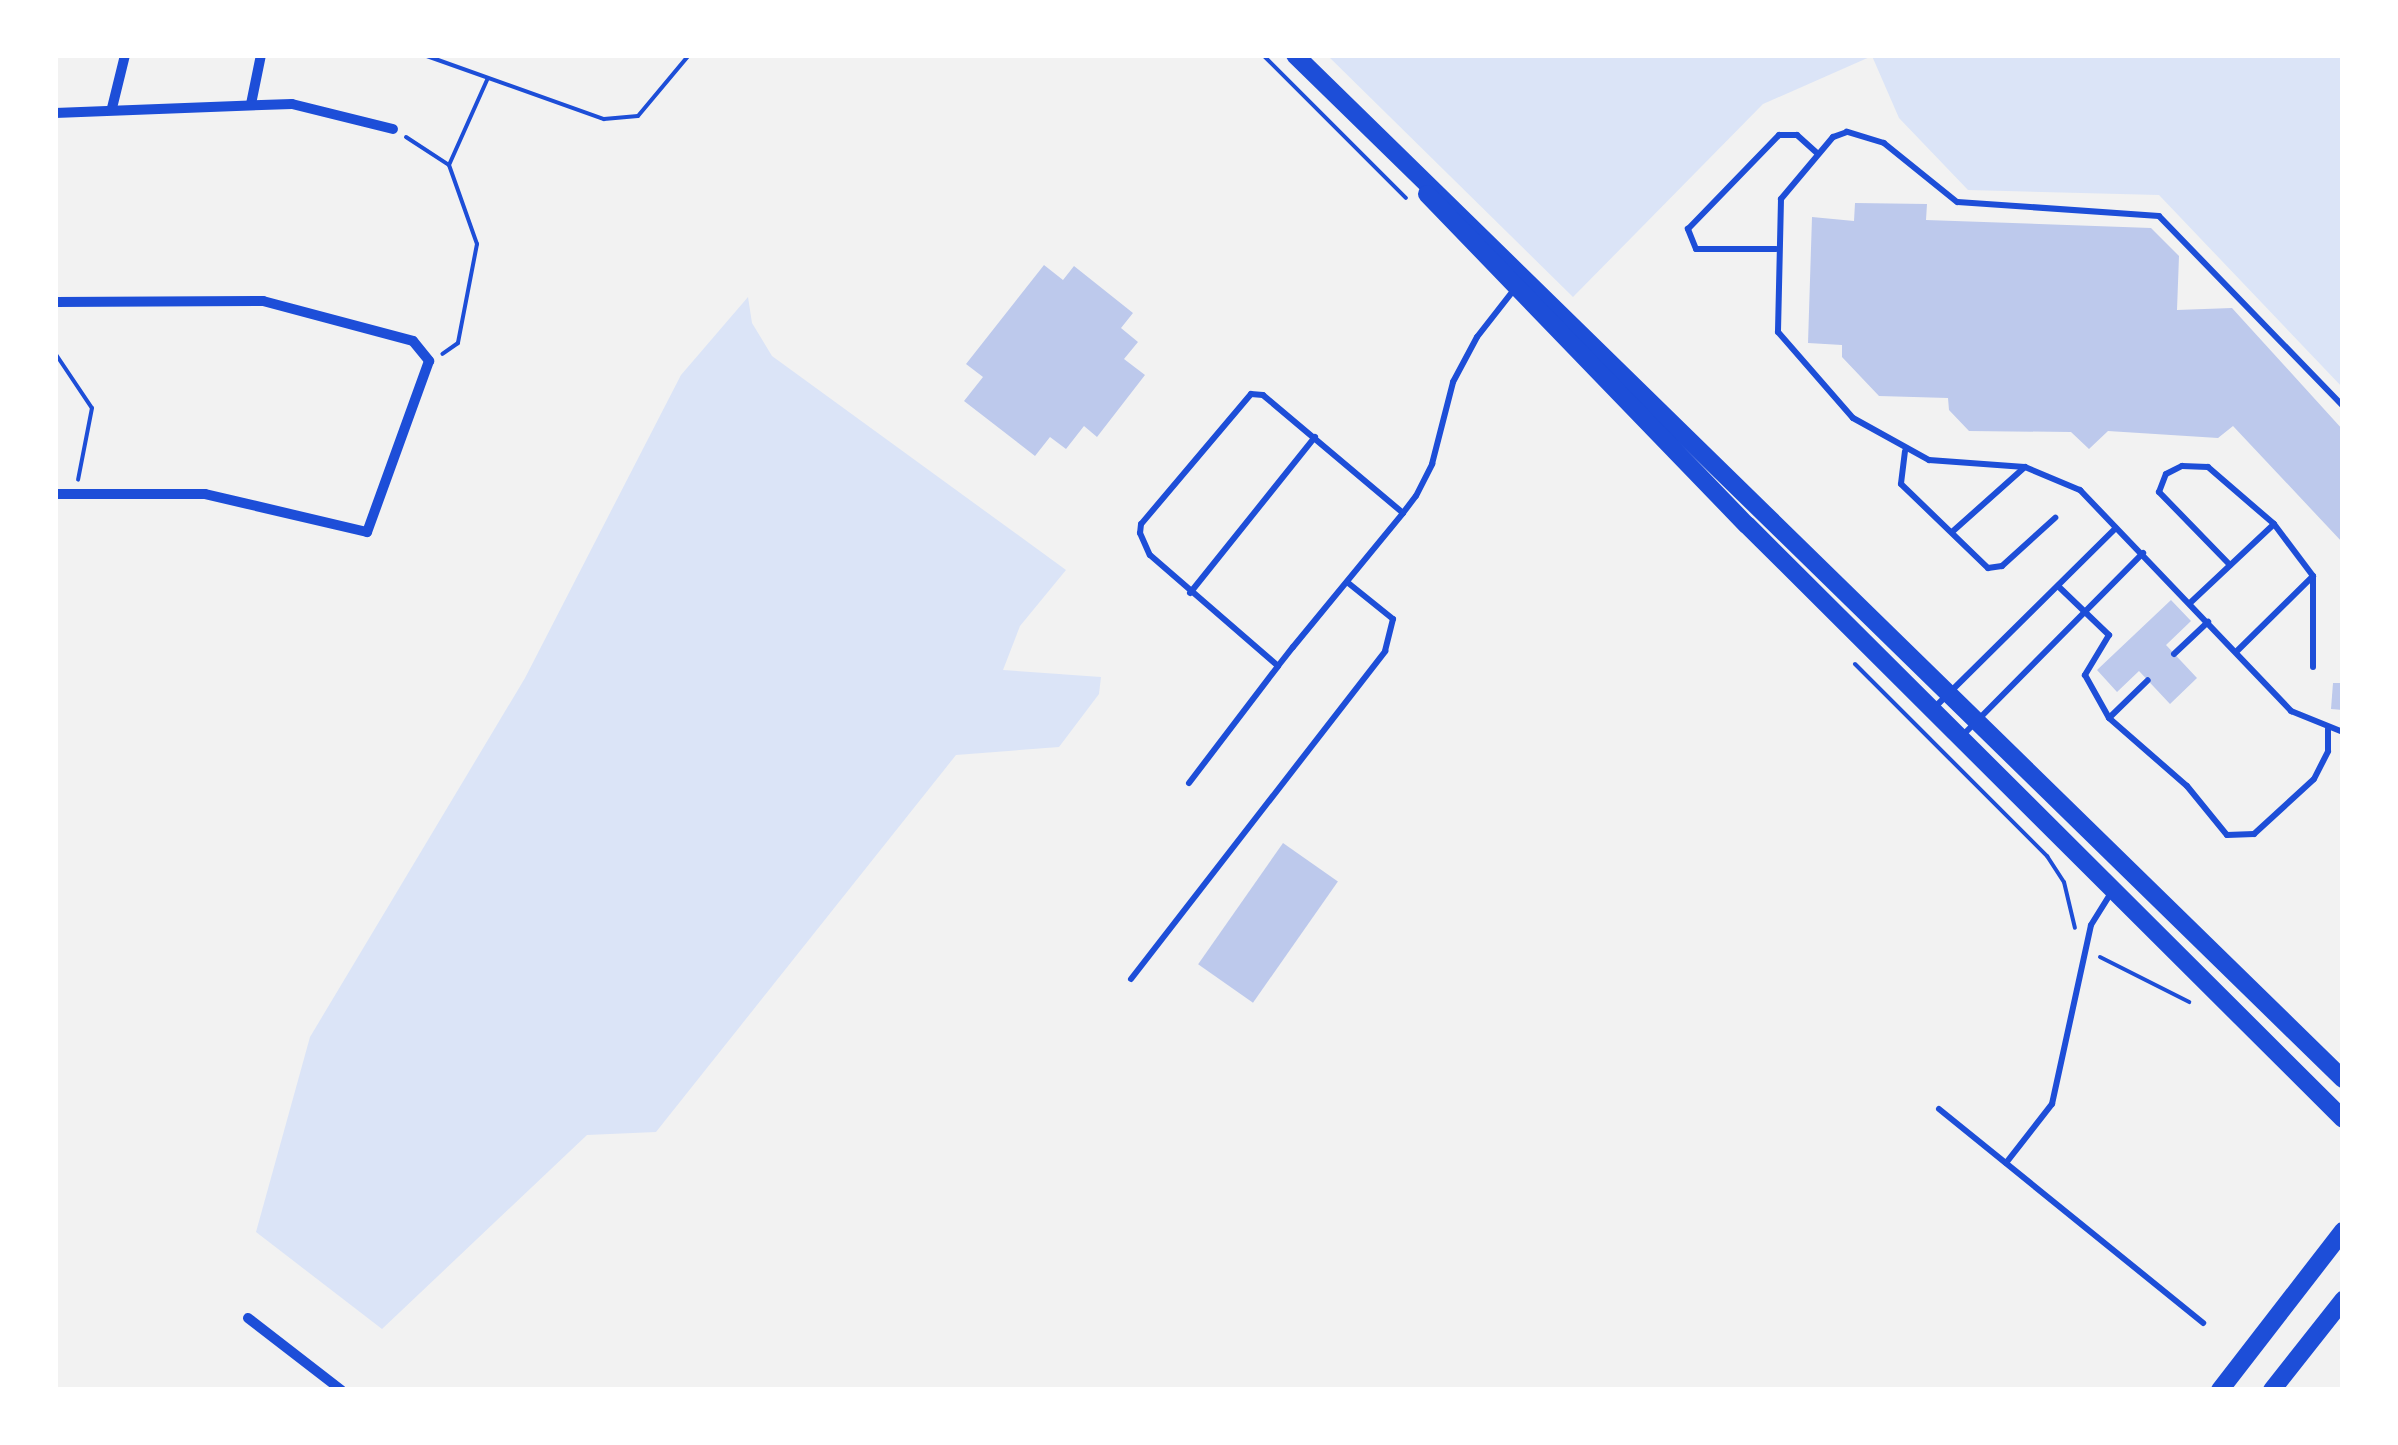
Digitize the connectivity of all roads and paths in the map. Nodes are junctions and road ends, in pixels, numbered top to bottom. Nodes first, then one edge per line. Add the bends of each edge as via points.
1 (124, 55) edge
2 (261, 55) edge
3 (424, 55) edge
4 (688, 55) edge
5 (1263, 55) edge
6 (1295, 55) edge
7 (488, 78) junction
8 (251, 104) junction
9 (112, 108) junction
10 (55, 113) edge
11 (393, 129) joint
12 (1818, 154) junction
13 (449, 165) junction
14 (1417, 209) dead end
15 (1776, 250) junction
16 (1521, 282) junction
17 (55, 302) edge
18 (55, 353) edge
19 (429, 365) junction
20 (2343, 406) edge
21 (1315, 437) junction
22 (1905, 451) junction
23 (2025, 467) junction
24 (55, 494) edge
25 (76, 494) junction
26 (1403, 513) junction
27 (2055, 518) dead end
28 (2274, 524) junction
29 (2116, 528) junction
30 (1952, 532) junction
31 (2143, 553) junction
32 (2230, 566) junction
33 (2313, 576) junction
34 (1347, 582) junction
35 (2058, 586) junction
36 (1190, 593) junction
37 (2190, 603) junction
38 (2086, 610) junction
39 (2208, 622) junction
40 (2236, 652) junction
41 (1845, 654) dead end
42 (2174, 654) dead end
43 (1278, 666) junction
44 (2314, 667) dead end
45 (2148, 680) dead end
46 (1950, 692) junction
47 (1932, 710) junction
48 (2109, 718) junction
49 (1978, 720) junction
50 (2328, 729) junction
51 (2343, 732) edge
52 (1960, 738) junction
53 (1189, 783) dead end
54 (2113, 891) junction
55 (2086, 947) junction
56 (1131, 979) dead end
57 (2190, 1002) dead end
58 (2343, 1079) edge
59 (1938, 1109) dead end
60 (2343, 1119) edge
61 (2006, 1164) junction
62 (2343, 1232) edge
63 (2343, 1300) edge
64 (248, 1318) dead end
65 (2203, 1323) dead end
66 (341, 1390) edge
67 (2220, 1390) edge
68 (2272, 1390) edge

1 - 9 street
2 - 8 street
3 - 7 path
4 - 7 path via 638,116 604,119
5 - 14 path
6 - 16 main road
7 - 13 path
8 - 9 street
8 - 11 street via 312,106
9 - 10 street
11 - 13 path
12 - 15 lane via 1781,199
12 - 15 lane via 1797,135 1779,135 1688,230 1696,249
12 - 20 lane via 1833,137 1867,134 1957,202 2159,216
13 - 19 path via 477,244 458,343
15 - 22 lane via 1778,332 1853,418
16 - 26 lane via 1477,337 1453,382 1432,464
16 - 46 main road
16 - 47 main road
17 - 19 street via 263,300 414,341
18 - 25 path via 92,408
19 - 25 street via 372,529 362,533 206,494
21 - 26 lane
21 - 36 lane
21 - 36 lane via 1263,395 1251,394 1140,524 1150,555
22 - 23 lane via 1955,465
22 - 30 lane via 1899,480
23 - 29 lane via 2080,490
23 - 30 lane
24 - 25 street
26 - 34 lane
27 - 30 lane via 1995,570
28 - 32 lane
28 - 32 lane via 2208,467 2166,474 2159,492
28 - 33 lane
29 - 31 lane
29 - 35 lane
31 - 37 lane
31 - 38 lane
32 - 37 lane
33 - 40 lane
33 - 44 lane
34 - 43 lane
34 - 56 lane via 1393,619 1385,651
35 - 38 lane
35 - 46 lane
36 - 43 lane
37 - 39 lane
38 - 48 lane via 2109,635 2085,676
38 - 49 lane
39 - 40 lane
39 - 42 lane
40 - 50 lane via 2291,711
41 - 55 path via 2047,856
43 - 53 lane
45 - 48 lane
46 - 47 lane
46 - 49 main road
47 - 52 main road
48 - 50 lane via 2234,838 2254,834 2314,780 2328,751
49 - 52 lane
49 - 58 main road
50 - 51 lane
52 - 54 main road
54 - 55 lane via 2091,924
54 - 60 main road
55 - 57 path
55 - 61 lane via 2052,1104
59 - 61 lane
61 - 65 lane
62 - 67 main road
63 - 68 main road
64 - 66 street

